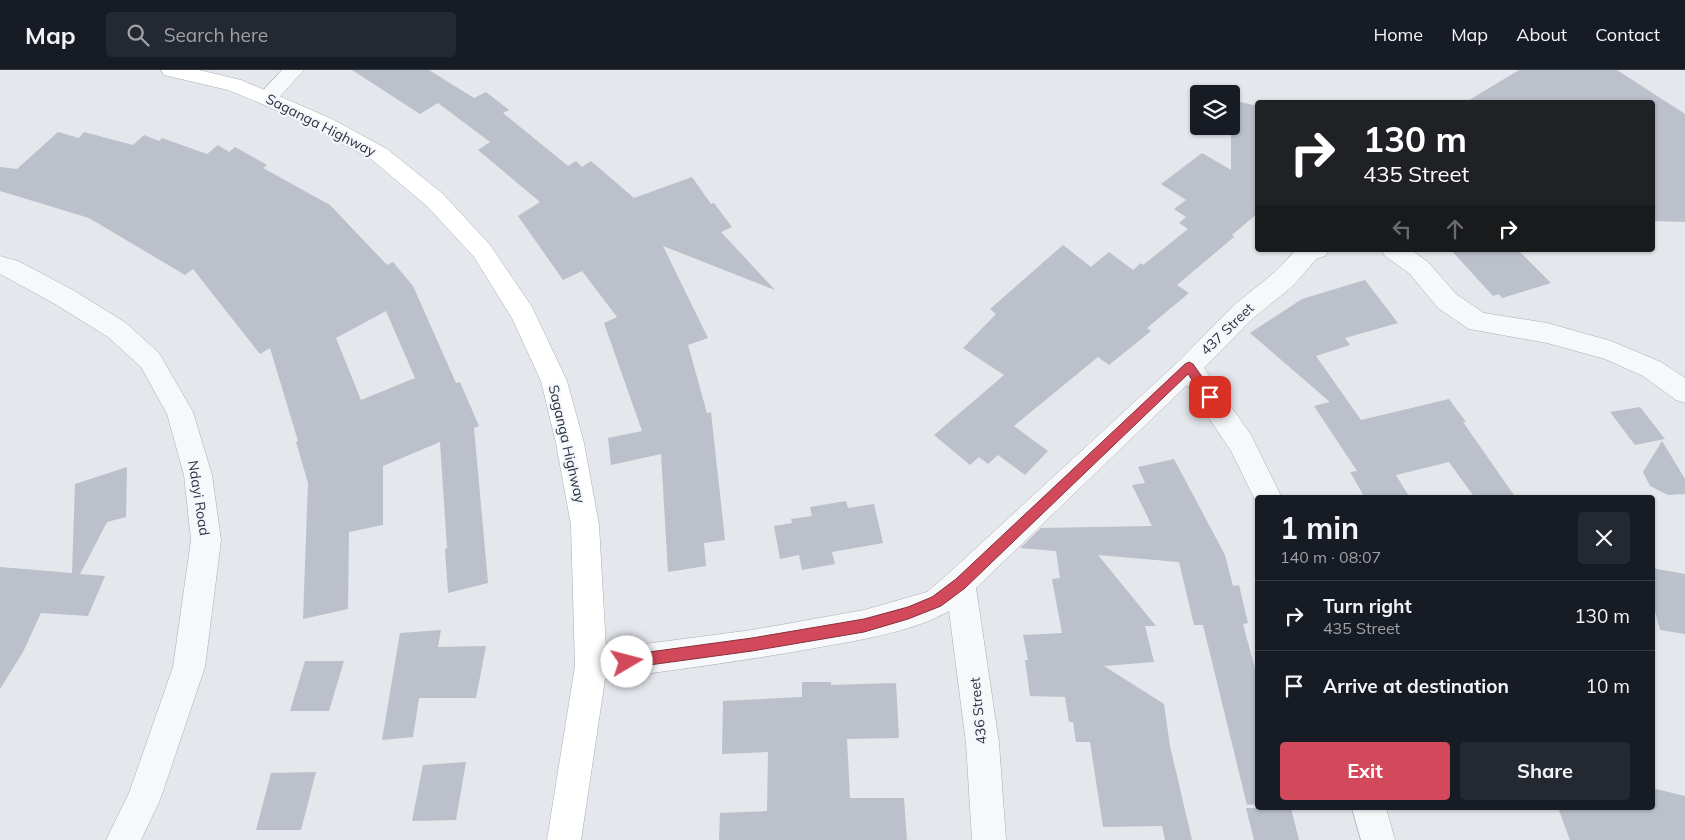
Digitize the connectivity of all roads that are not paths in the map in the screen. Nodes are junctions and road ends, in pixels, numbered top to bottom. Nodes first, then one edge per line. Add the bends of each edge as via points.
1 (171, 70) edge
2 (294, 70) edge
3 (267, 98) junction
4 (1311, 252) edge
5 (1396, 252) edge
6 (0, 265) edge
7 (1189, 367) junction
8 (1685, 392) edge
9 (1267, 495) edge
10 (960, 584) junction
11 (592, 666) junction
12 (1370, 810) edge
13 (122, 840) edge
14 (564, 840) edge
15 (989, 840) edge
16 (1378, 840) edge

1 - 3 street, Saganga Highway via 234,85
2 - 3 street
3 - 11 street, Saganga Highway via 379,154 435,200 482,251 523,314 554,381 570,443 585,525
4 - 7 street, 437 Street via 1243,312
5 - 8 street via 1419,268 1447,301 1478,322 1547,333 1611,351 1652,369
6 - 13 street, Ndayi Road via 64,297 117,330 150,360 180,412 198,476 206,540 189,667 143,800
7 - 9 street via 1241,442
7 - 10 street, 437 Street
10 - 11 street, 437 Street via 937,602 864,626 752,645
10 - 15 street, 436 Street via 975,682
11 - 14 street, Saganga Highway
12 - 16 street

